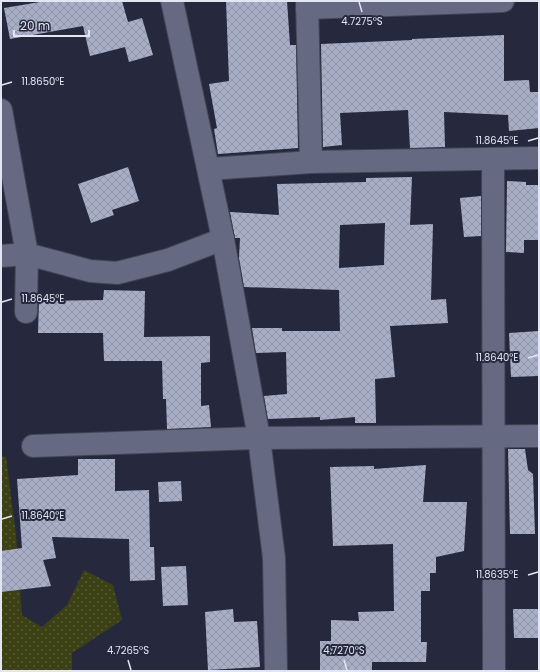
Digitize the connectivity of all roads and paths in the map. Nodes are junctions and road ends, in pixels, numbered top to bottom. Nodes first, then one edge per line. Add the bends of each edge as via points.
1 (172, 1) edge
2 (503, 1) edge
3 (307, 4) edge
4 (1, 110) edge
5 (539, 158) edge
6 (493, 159) junction
7 (311, 162) junction
8 (208, 169) junction
9 (223, 239) junction
10 (27, 254) junction
11 (1, 256) edge
12 (26, 312) dead end
13 (494, 436) junction
14 (539, 436) edge
15 (259, 438) junction
16 (33, 446) dead end
17 (276, 671) edge
18 (494, 671) edge

1 - 8 street
2 - 3 street
3 - 7 street
4 - 10 street
5 - 6 street
6 - 7 street
6 - 13 street
7 - 8 street
8 - 9 street
9 - 10 street via 168,260 117,273 90,271
9 - 15 street
10 - 11 street
10 - 12 street
13 - 14 street
13 - 15 street
13 - 18 street
15 - 16 street
15 - 17 street via 274,558

